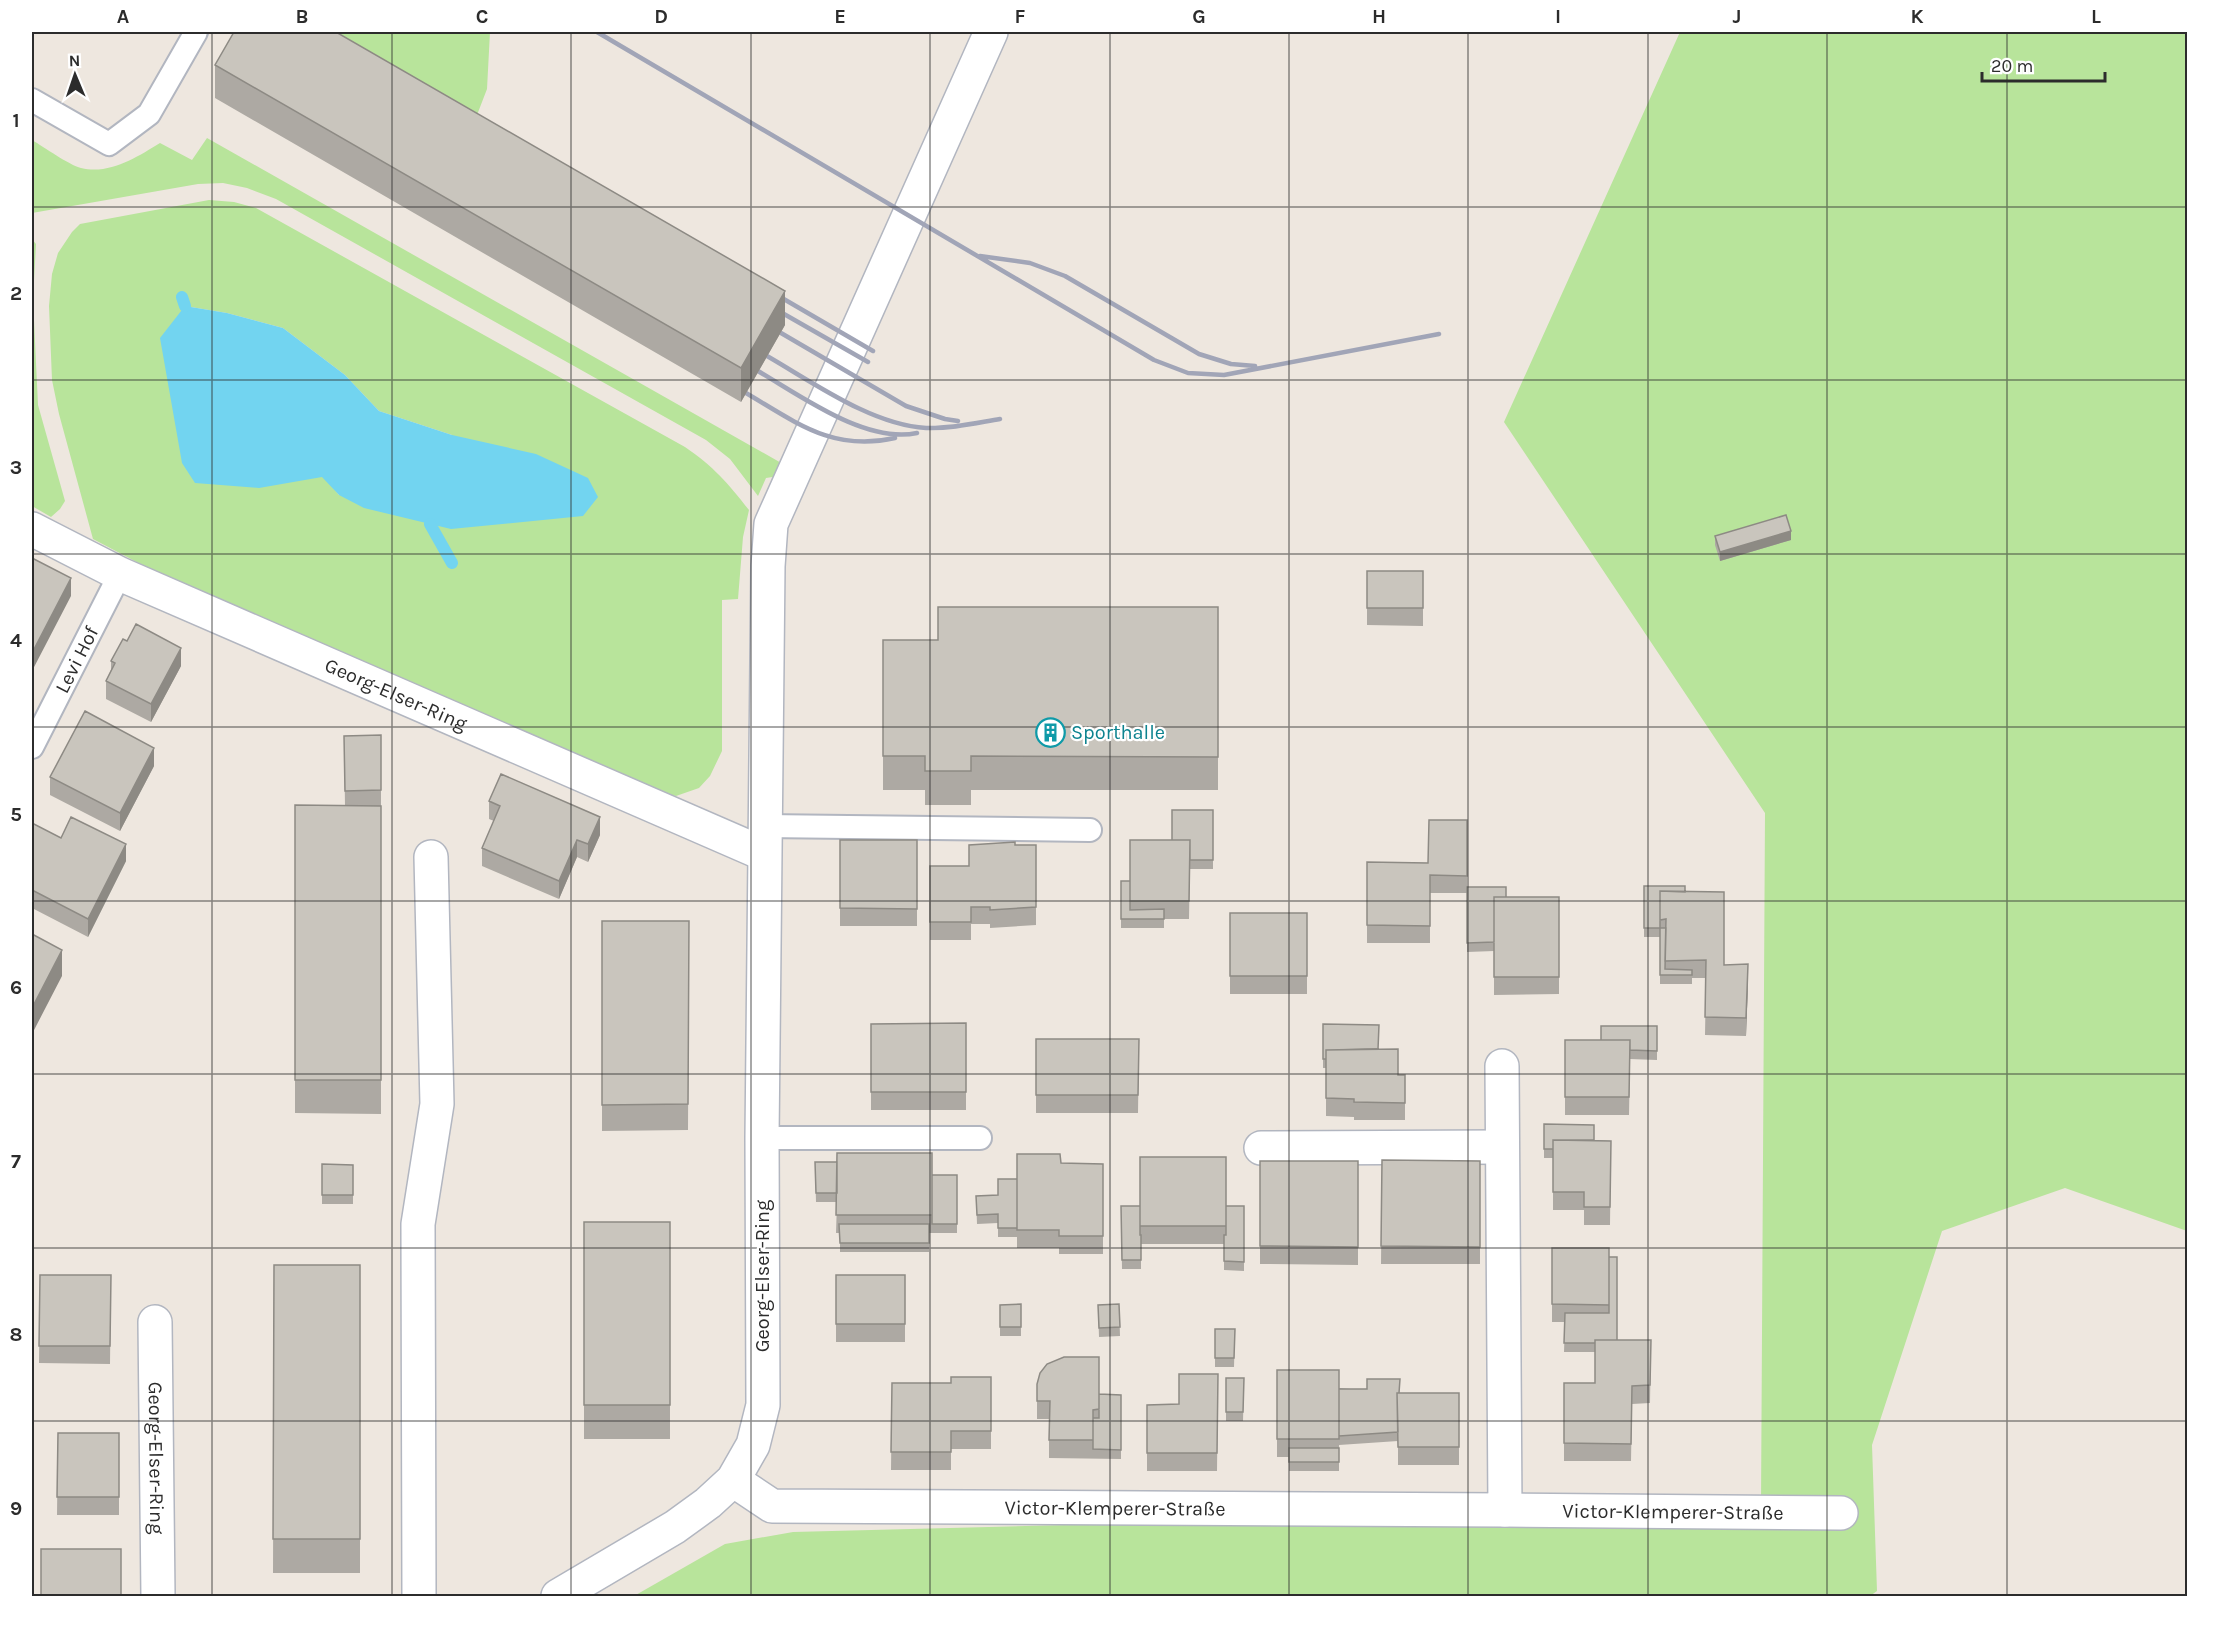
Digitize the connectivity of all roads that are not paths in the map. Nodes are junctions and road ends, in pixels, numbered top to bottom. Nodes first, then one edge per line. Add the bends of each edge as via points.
1 (196, 32) edge
2 (991, 32) edge
3 (32, 100) edge
4 (32, 529) edge
5 (120, 574) junction
6 (32, 747) edge
7 (1089, 831) dead end
8 (764, 840) junction
9 (431, 857) dead end
10 (1502, 1066) dead end
11 (762, 1138) junction
12 (980, 1138) dead end
13 (1502, 1147) junction
14 (1261, 1148) dead end
15 (155, 1322) dead end
16 (733, 1480) junction
17 (1505, 1510) junction
18 (1840, 1513) dead end
19 (158, 1596) edge
20 (419, 1596) edge
21 (558, 1596) edge

1 - 3 lane via 149,114 109,144
2 - 8 street, Georg-Elser-Ring via 771,524
4 - 5 street, Georg-Elser-Ring
5 - 6 lane, Levi Hof
5 - 8 street, Georg-Elser-Ring
7 - 8 lane
8 - 11 street, Georg-Elser-Ring
9 - 20 street via 437,1104 418,1224
10 - 13 street
11 - 12 lane
11 - 16 street, Georg-Elser-Ring via 763,1405 753,1445
13 - 14 street
13 - 17 street
15 - 19 street, Georg-Elser-Ring
16 - 17 street, Victor-Klemperer-Straße via 772,1506
16 - 21 street, Georg-Elser-Ring via 675,1527
17 - 18 street, Victor-Klemperer-Straße

